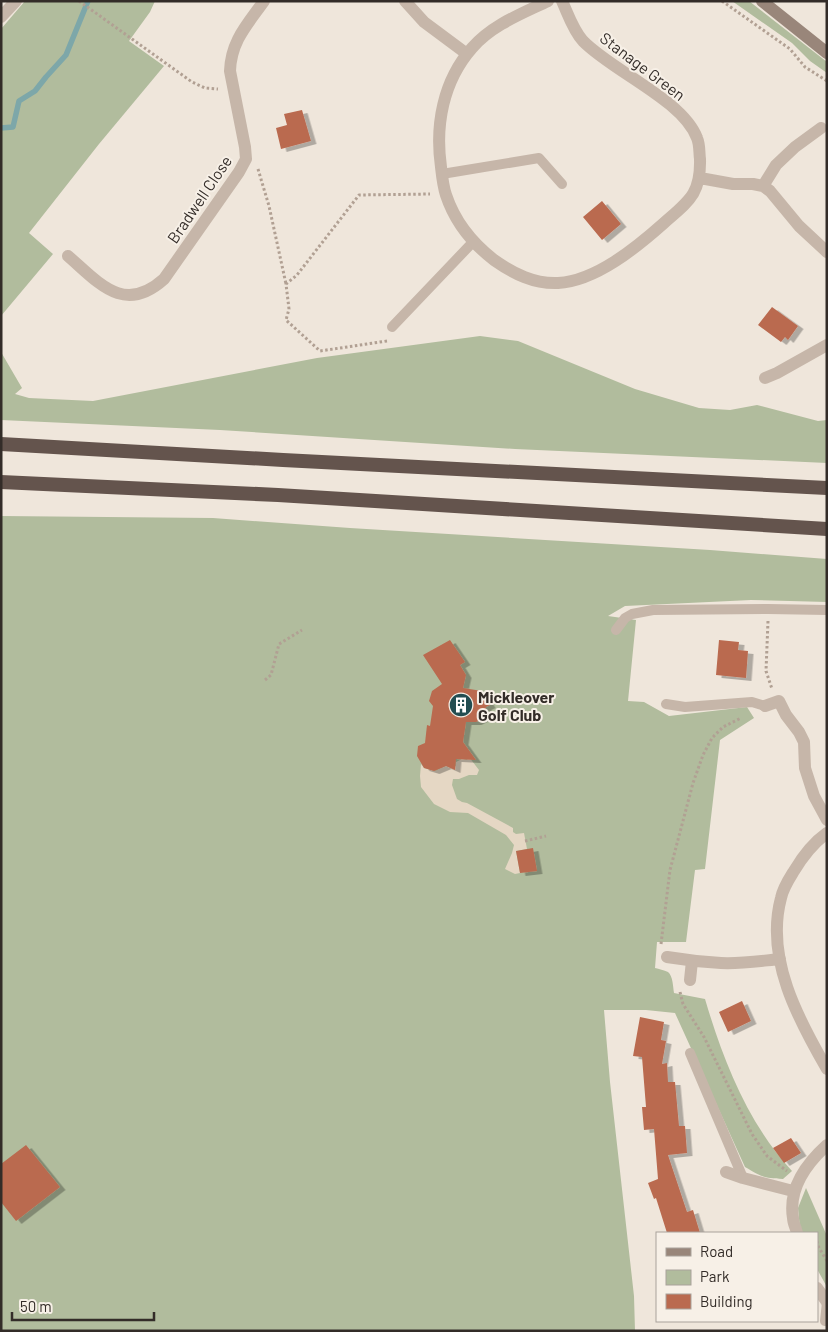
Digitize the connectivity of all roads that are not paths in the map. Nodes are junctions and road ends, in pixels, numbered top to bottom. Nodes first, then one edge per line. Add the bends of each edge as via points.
1 (16, 1) edge
2 (264, 1) edge
3 (405, 1) edge
4 (548, 1) edge
5 (562, 1) edge
6 (762, 1) edge
7 (1, 18) edge
8 (827, 53) edge
9 (467, 54) junction
10 (821, 128) dead end
11 (442, 174) junction
12 (700, 178) junction
13 (562, 184) dead end
14 (763, 186) junction
15 (473, 242) junction
16 (827, 252) edge
17 (68, 256) dead end
18 (392, 327) road end
19 (827, 345) edge
20 (766, 378) dead end
21 (1, 444) edge
22 (1, 482) edge
23 (827, 488) edge
24 (827, 529) edge
25 (827, 610) edge
26 (616, 630) dead end
27 (666, 704) dead end
28 (769, 704) joint
29 (827, 820) edge
30 (827, 833) edge
31 (667, 957) road end
32 (780, 959) junction
33 (692, 961) junction
34 (690, 980) dead end
35 (822, 1052) edge
36 (690, 1053) dead end
37 (827, 1069) edge
38 (827, 1145) edge
39 (726, 1172) dead end
40 (743, 1178) junction
41 (796, 1185) junction
42 (797, 1232) edge
43 (818, 1289) edge
44 (827, 1302) edge
45 (825, 1322) dead end

1 - 7 street
2 - 17 street, Bradwell Close via 239,36 230,60 246,159 169,272 147,291 125,295 105,288
3 - 9 street via 424,22
4 - 9 street via 496,27
5 - 12 street, Stanage Green via 582,39 687,121 698,140
6 - 8 main road
9 - 11 street via 453,76 444,101 439,139
10 - 14 street via 776,165
11 - 13 lane via 539,158
11 - 15 street via 456,218
12 - 14 street
12 - 15 street via 692,196 645,240 600,270 572,280 548,283 527,279 509,271
14 - 16 street
15 - 18 lane
19 - 20 street
21 - 23 highway
22 - 24 highway via 278,495
25 - 26 lane via 653,610 632,614
27 - 28 lane via 685,707 752,702
28 - 29 street via 779,701 804,742 805,768 814,796
30 - 32 street via 798,864 781,897 778,925
31 - 33 street
32 - 33 street via 722,963
32 - 35 street via 785,984
33 - 34 street
35 - 37 street
36 - 40 lane
38 - 41 street via 814,1156
39 - 40 street
40 - 41 street
41 - 42 street via 792,1217
43 - 44 street
44 - 45 lane

